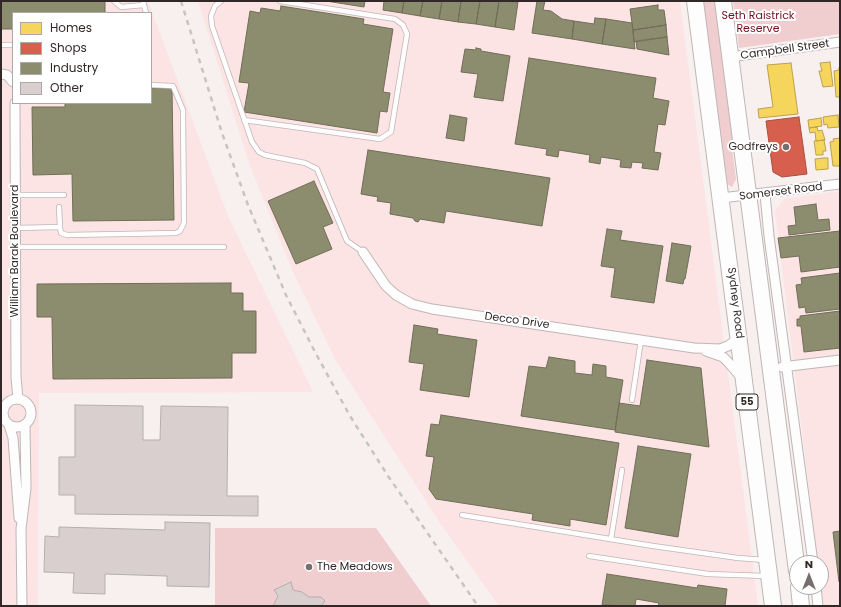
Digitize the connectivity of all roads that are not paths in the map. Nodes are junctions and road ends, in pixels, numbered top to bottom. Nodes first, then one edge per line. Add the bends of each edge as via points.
1 (114, 1) edge
2 (221, 1) edge
3 (280, 1) edge
4 (689, 1) edge
5 (695, 1) edge
6 (723, 1) edge
7 (143, 3) edge
8 (698, 17) junction
9 (840, 42) edge
10 (1, 45) edge
11 (12, 45) edge
12 (730, 58) junction
13 (1, 74) edge
14 (12, 80) edge
15 (152, 84) edge
16 (15, 104) edge
17 (244, 120) junction
18 (840, 184) edge
19 (765, 194) junction
20 (15, 195) junction
21 (64, 195) dead end
22 (748, 196) junction
23 (721, 198) junction
24 (59, 207) dead end
25 (751, 217) junction
26 (60, 227) junction
27 (15, 228) junction
28 (769, 236) junction
29 (15, 247) junction
30 (224, 247) dead end
31 (363, 252) joint
32 (739, 338) junction
33 (642, 340) junction
34 (694, 348) junction
35 (840, 360) edge
36 (786, 367) junction
37 (770, 369) junction
38 (745, 384) junction
39 (18, 399) junction
40 (632, 400) dead end
41 (3, 405) edge
42 (5, 422) edge
43 (25, 425) junction
44 (622, 470) dead end
45 (462, 515) dead end
46 (21, 529) junction
47 (611, 539) junction
48 (795, 555) edge
49 (812, 555) edge
50 (589, 556) dead end
51 (767, 560) junction
52 (769, 576) junction
53 (800, 595) edge
54 (817, 595) edge
55 (22, 606) edge
56 (773, 606) edge
57 (801, 606) edge
58 (818, 606) edge

1 - 7 lane via 120,7
2 - 17 lane via 215,6 211,16 212,26
3 - 17 lane via 395,19 403,25 407,34 392,132 380,139
4 - 8 street
5 - 8 highway, Sydney Road / 55
6 - 12 highway, 55
8 - 23 highway, Sydney Road / 55
9 - 12 street, Campbell Street
10 - 11 lane
12 - 22 highway, 55
13 - 14 street
15 - 26 lane via 173,86 183,110 183,227 176,233 67,235 61,233
16 - 20 street, William Barak Boulevard
17 - 31 lane via 252,142 259,152 305,163 317,169 347,241
18 - 19 street, Somerset Road
19 - 22 street, Somerset Road
19 - 28 street
20 - 21 lane
20 - 27 street, William Barak Boulevard
22 - 23 street, Somerset Road
22 - 25 highway, 55
23 - 32 highway, Sydney Road / 55
24 - 26 lane
25 - 28 street via 762,223
25 - 37 highway, 55
26 - 27 lane
27 - 29 street, William Barak Boulevard
28 - 36 street
29 - 30 lane
29 - 39 street, William Barak Boulevard
31 - 33 street, Decco Drive via 386,286 412,304
32 - 34 street, Decco Drive via 720,349
32 - 38 highway, Sydney Road / 55
33 - 34 street, Decco Drive
33 - 40 lane
34 - 38 street, Decco Drive via 723,357 734,366
35 - 36 street
36 - 37 street
36 - 49 street
37 - 48 highway, 55
38 - 51 highway, Sydney Road / 55
39 - 41 street
39 - 43 street via 26,402 31,409 30,418
41 - 42 street
42 - 43 street via 17,427
42 - 46 street via 13,438
43 - 46 street via 26,488
44 - 47 lane
45 - 47 lane
46 - 55 street
47 - 51 lane
50 - 52 lane via 708,574
51 - 52 highway, Sydney Road / 55
52 - 56 highway, Sydney Road / 55
53 - 57 highway
54 - 58 street

